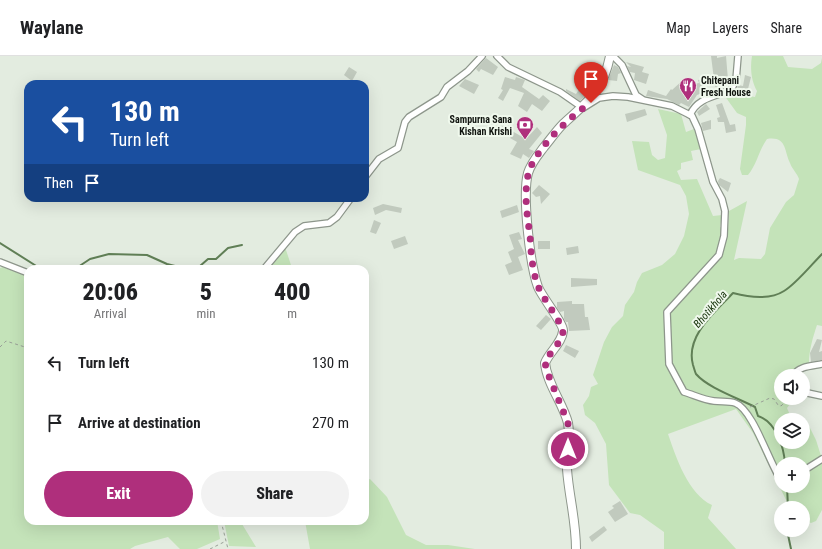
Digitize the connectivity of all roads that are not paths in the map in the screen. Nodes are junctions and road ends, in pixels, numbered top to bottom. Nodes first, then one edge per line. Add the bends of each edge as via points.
1 (482, 56) edge
2 (497, 56) edge
3 (610, 56) edge
4 (613, 56) edge
5 (738, 56) edge
6 (643, 101) junction
7 (583, 108) junction
8 (690, 115) junction
9 (369, 173) edge
10 (348, 202) edge
11 (0, 262) edge
12 (267, 265) edge
13 (24, 271) edge
14 (822, 364) edge
15 (799, 369) edge
16 (810, 393) edge
17 (822, 396) edge
18 (822, 459) edge
19 (810, 467) edge
20 (774, 468) edge
21 (576, 549) edge

1 - 9 street via 447,87 441,97 409,117 405,122 398,148 379,159
2 - 7 street via 508,67 560,92
3 - 7 main road via 598,89
4 - 6 street via 622,65 636,95
5 - 8 street via 736,80 731,90 708,98 694,107
6 - 7 street via 613,96 599,98
6 - 8 street via 672,106
7 - 21 main road via 562,125 535,159 528,173 526,196 532,262 538,286 563,330 545,363 568,423 567,468 576,530
8 - 20 street via 698,129 713,182 722,198 726,223 719,255 667,312 669,364 684,392 714,401 737,404 744,410
10 - 12 street via 329,223 304,226 294,232
11 - 13 street
14 - 15 street
16 - 17 street
18 - 19 street

